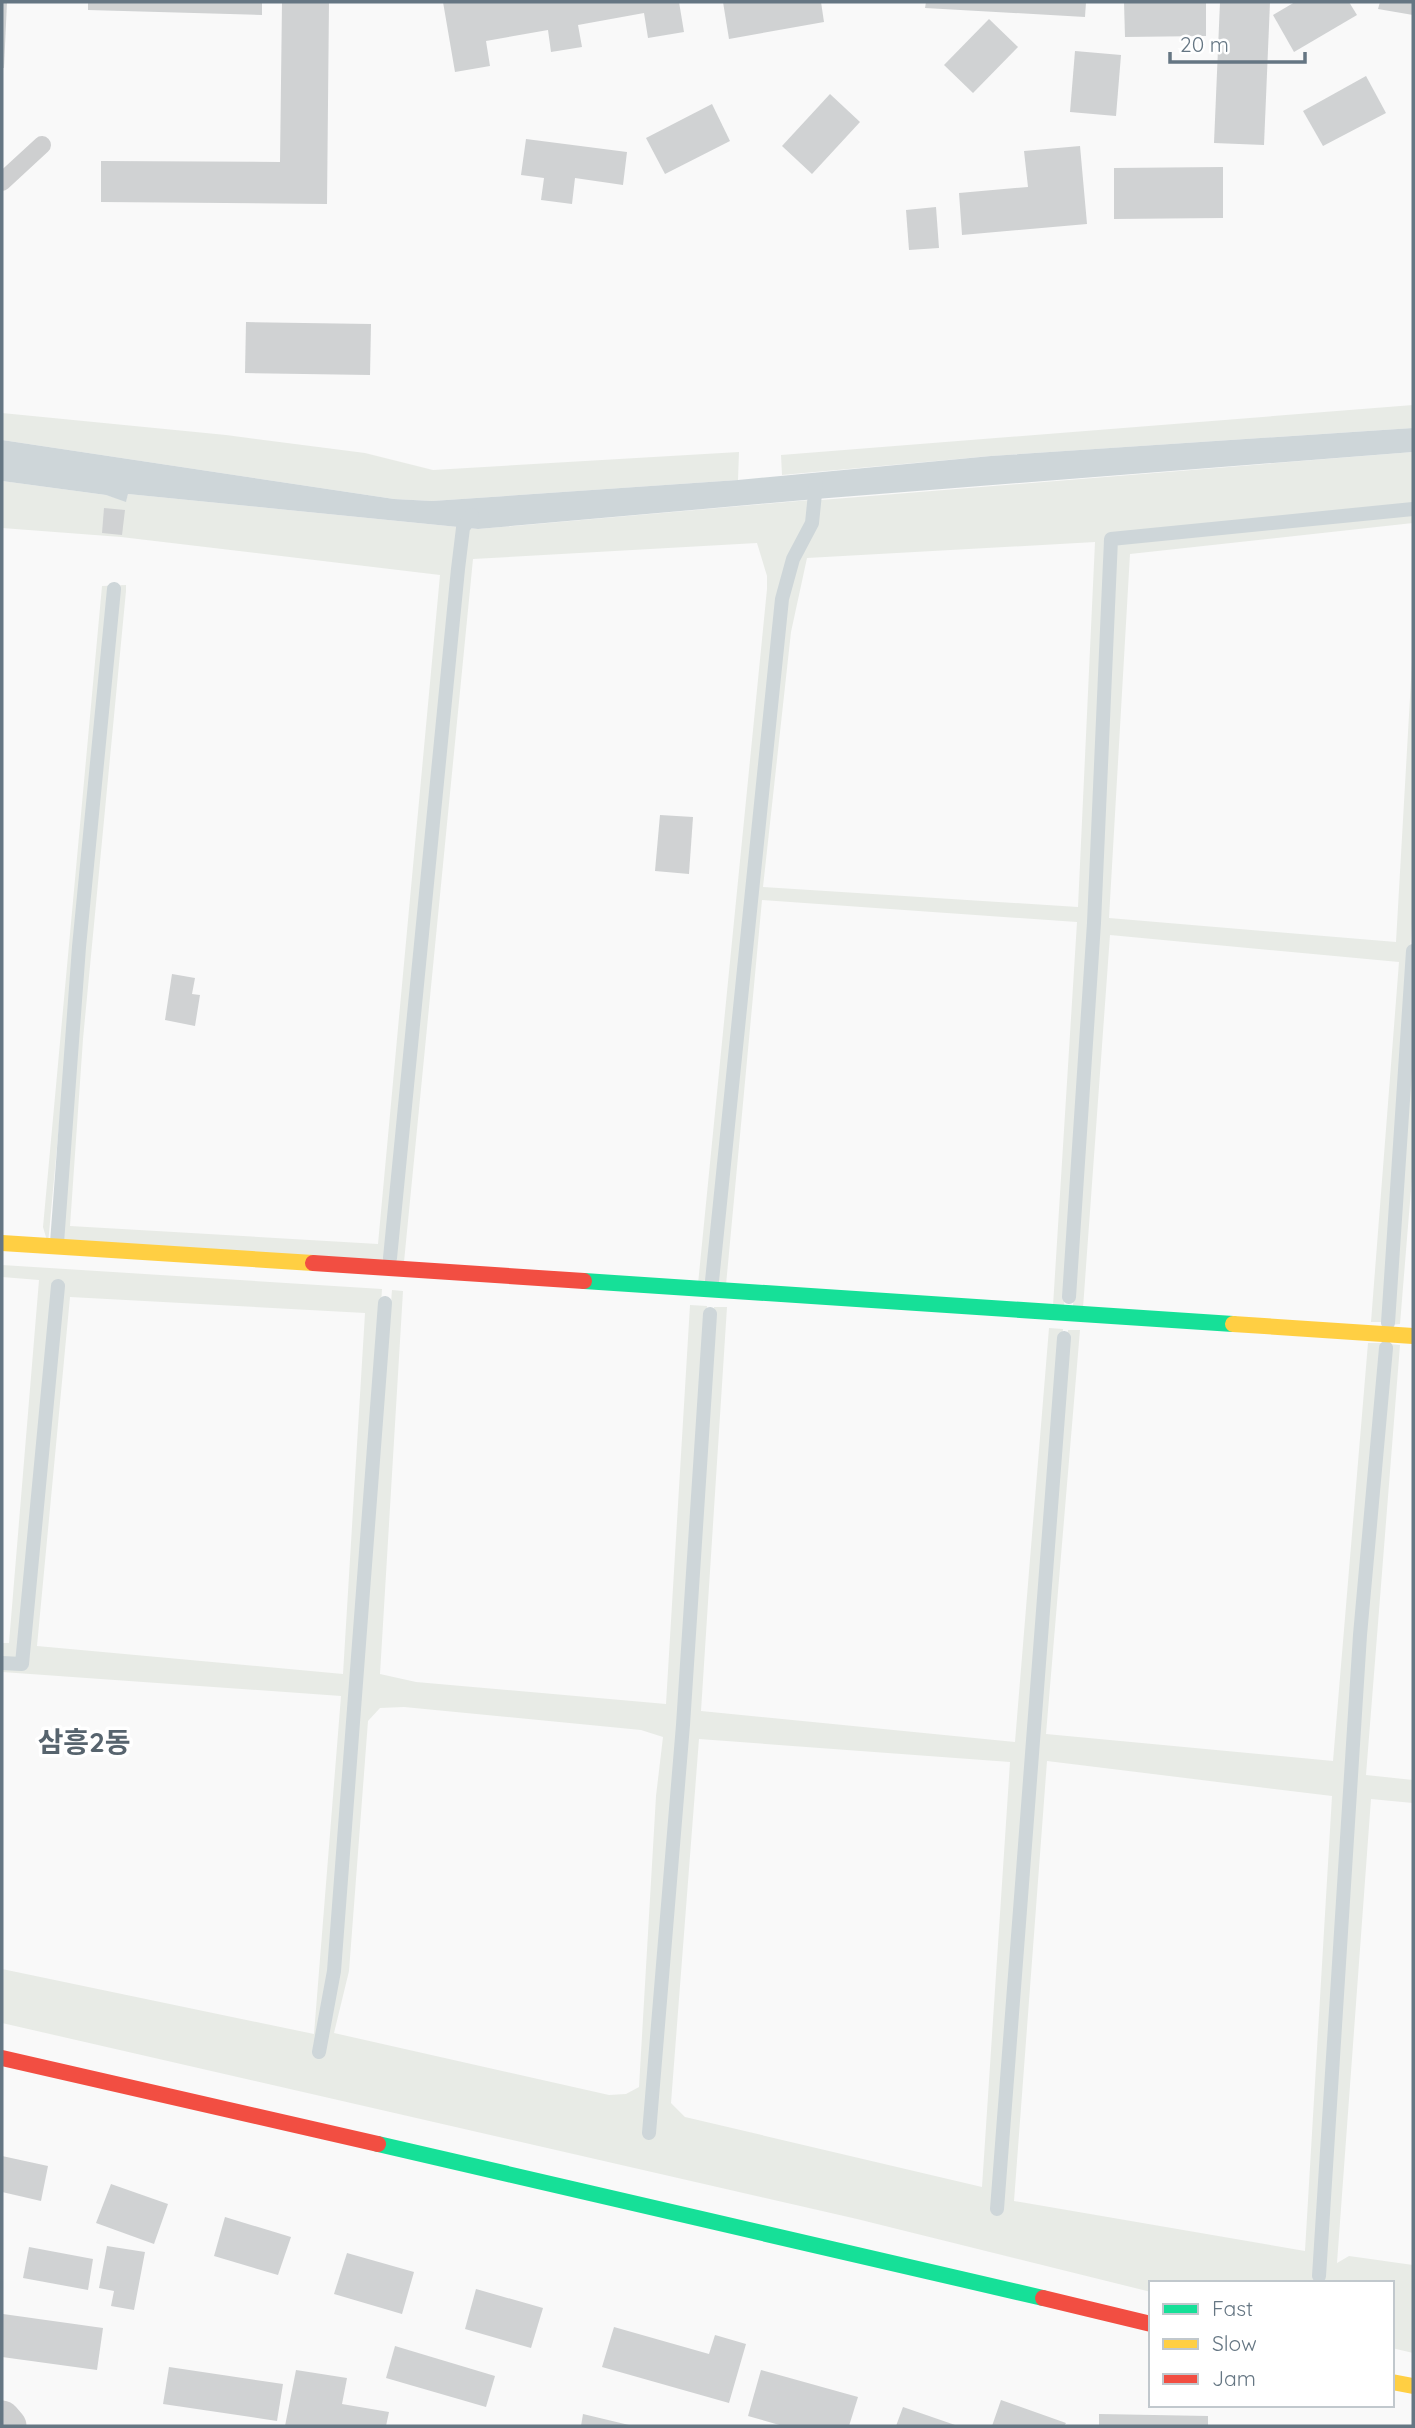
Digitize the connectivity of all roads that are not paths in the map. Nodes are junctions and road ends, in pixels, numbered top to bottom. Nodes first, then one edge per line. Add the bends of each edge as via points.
1 (42, 145) dead end
2 (2, 182) edge
3 (2, 1243) edge
4 (1413, 1336) edge
5 (2, 2058) edge
6 (1149, 2325) edge
7 (1394, 2382) edge
8 (1413, 2386) edge
9 (2, 2419) edge
10 (8, 2426) edge

1 - 2 lane
3 - 4 street
5 - 6 street
7 - 8 street
9 - 10 street

